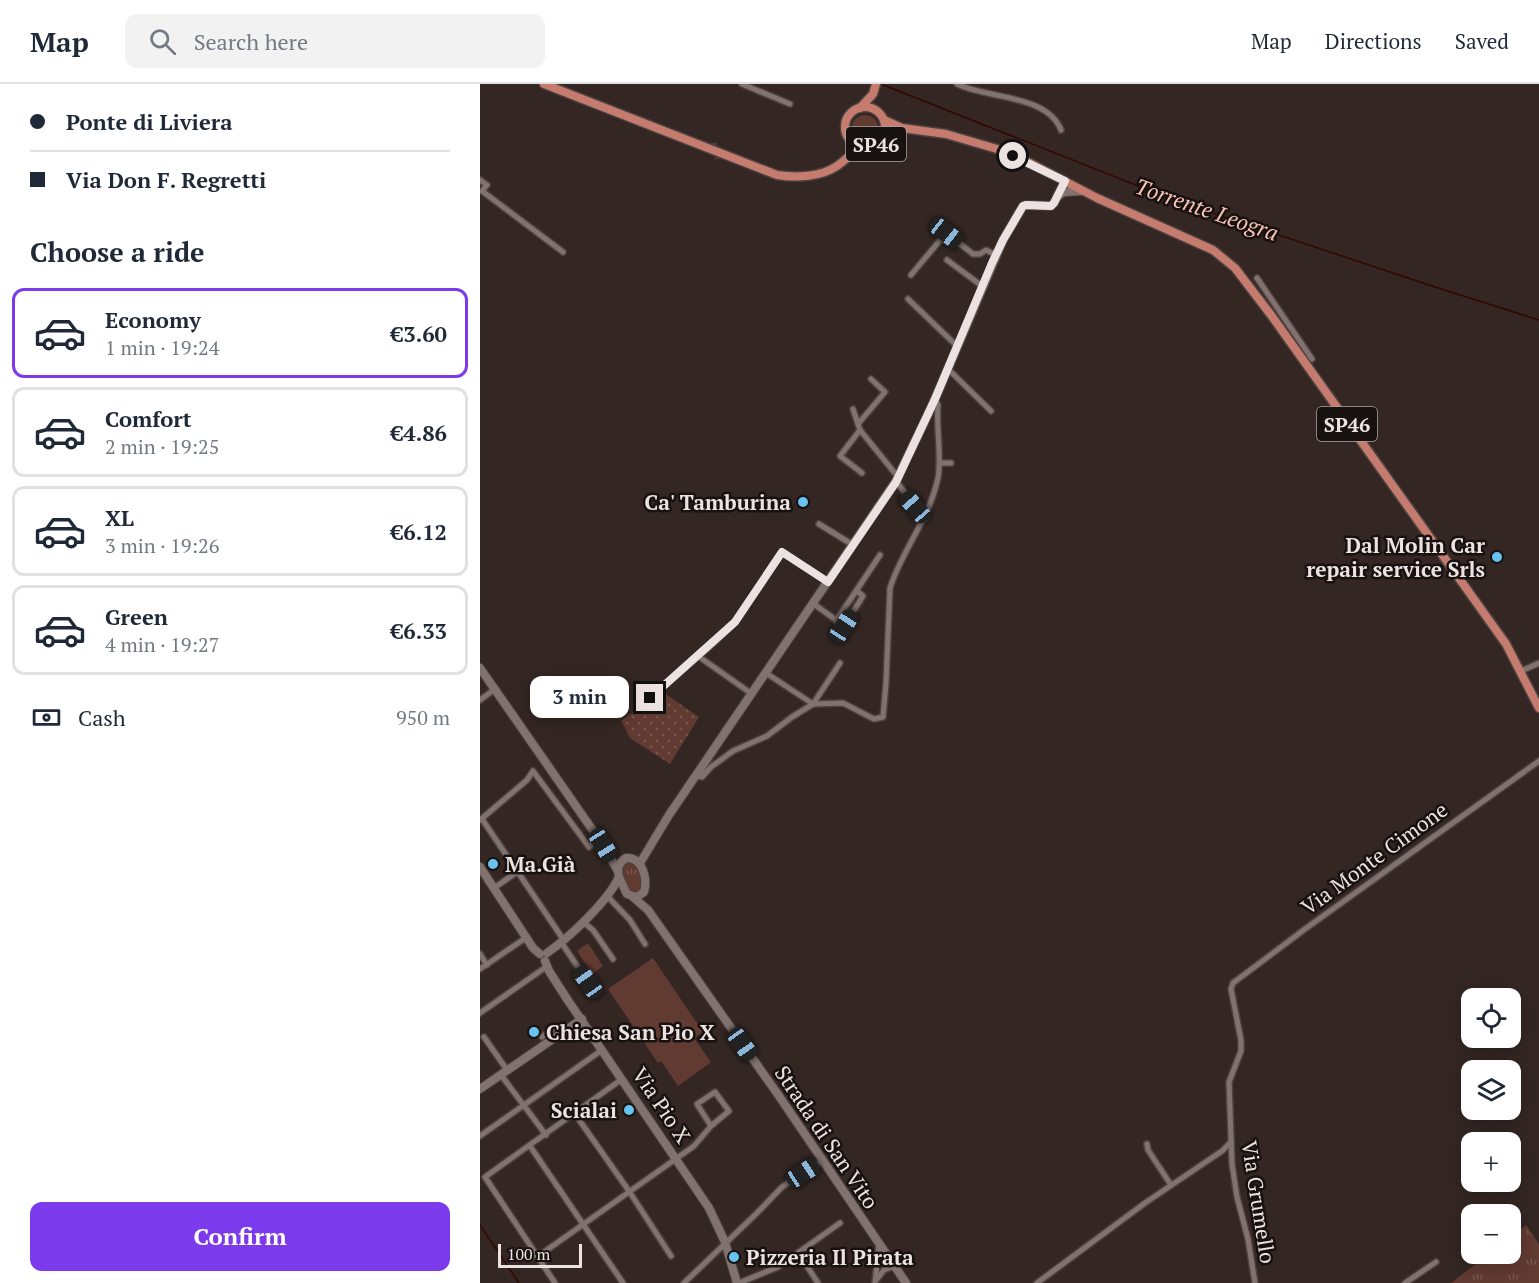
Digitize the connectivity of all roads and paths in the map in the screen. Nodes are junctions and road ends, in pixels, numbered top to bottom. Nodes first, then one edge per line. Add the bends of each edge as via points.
1 (544, 84) edge
2 (742, 84) edge
3 (876, 84) edge
4 (957, 84) edge
5 (873, 94) junction
6 (790, 104) dead end
7 (859, 108) junction
8 (882, 117) junction
9 (902, 128) junction
10 (1061, 130) dead end
11 (884, 135) junction
12 (848, 138) junction
13 (864, 147) junction
14 (845, 159) junction
15 (480, 180) edge
16 (1065, 181) junction
17 (1083, 191) junction
18 (1058, 196) junction
19 (563, 252) dead end
20 (996, 255) junction
21 (947, 260) dead end
22 (911, 275) dead end
23 (1257, 278) dead end
24 (982, 286) junction
25 (908, 299) dead end
26 (958, 347) junction
27 (1312, 359) dead end
28 (948, 369) junction
29 (871, 379) dead end
30 (935, 399) junction
31 (853, 409) dead end
32 (991, 411) dead end
33 (858, 424) junction
34 (860, 430) junction
35 (940, 463) junction
36 (951, 463) dead end
37 (862, 473) dead end
38 (897, 479) junction
39 (925, 519) junction
40 (819, 524) dead end
41 (853, 545) junction
42 (880, 555) dead end
43 (828, 582) junction
44 (857, 591) junction
45 (814, 604) junction
46 (836, 621) junction
47 (698, 656) junction
48 (840, 663) dead end
49 (1539, 663) edge
50 (480, 668) edge
51 (1521, 670) junction
52 (766, 673) junction
53 (495, 689) junction
54 (752, 694) junction
55 (650, 698) dead end
56 (480, 700) edge
57 (813, 704) junction
58 (1539, 708) edge
59 (1539, 761) edge
60 (698, 776) junction
61 (481, 820) edge
62 (601, 841) junction
63 (650, 844) junction
64 (628, 858) junction
65 (640, 863) junction
66 (480, 867) edge
67 (517, 872) junction
68 (619, 874) junction
69 (494, 888) junction
70 (645, 892) junction
71 (630, 896) junction
72 (609, 898) junction
73 (601, 903) junction
74 (648, 910) junction
75 (583, 921) junction
76 (526, 937) junction
77 (562, 940) junction
78 (645, 944) dead end
79 (544, 953) junction
80 (480, 954) edge
81 (613, 959) dead end
82 (546, 964) junction
83 (487, 965) junction
84 (480, 969) edge
85 (588, 982) dead end
86 (1232, 985) joint
87 (480, 1013) edge
88 (582, 1019) junction
89 (555, 1027) dead end
90 (484, 1037) dead end
91 (542, 1037) dead end
92 (602, 1050) junction
93 (504, 1072) junction
94 (622, 1079) junction
95 (480, 1089) edge
96 (523, 1105) junction
97 (575, 1114) junction
98 (711, 1126) junction
99 (546, 1135) junction
100 (480, 1136) edge
101 (1231, 1142) junction
102 (1147, 1144) dead end
103 (530, 1146) junction
104 (676, 1159) junction
105 (822, 1161) junction
106 (1171, 1185) junction
107 (630, 1191) junction
108 (840, 1223) dead end
109 (583, 1224) junction
110 (725, 1242) junction
111 (879, 1245) junction
112 (799, 1254) junction
113 (671, 1256) dead end
114 (537, 1257) junction
115 (1436, 1262) dead end
116 (892, 1264) junction
117 (877, 1267) junction
118 (875, 1282) edge
119 (555, 1283) edge
120 (623, 1283) edge
121 (684, 1283) edge
122 (738, 1283) edge
123 (818, 1283) edge
124 (906, 1283) edge
125 (1038, 1283) edge
126 (1255, 1283) edge
127 (1405, 1283) edge

1 - 14 main road via 777,175 802,177 831,170
2 - 6 street
3 - 5 main road, SP46
4 - 10 street via 1037,106 1055,117
5 - 7 main road, SP46
5 - 8 main road, SP46
7 - 8 main road, SP46 via 872,108
7 - 12 main road, SP46 via 848,118
8 - 9 main road, SP46
8 - 11 main road, SP46
9 - 11 main road
9 - 16 main road, SP46 via 946,134 997,149
11 - 13 main road, SP46 via 876,144
12 - 13 main road, SP46 via 856,146
12 - 14 main road
13 - 14 main road
15 - 19 street via 487,185 482,191
16 - 17 main road
16 - 18 street
17 - 18 street
17 - 51 main road, SP46 via 1213,250 1235,268
18 - 20 street via 1051,206 1023,206
20 - 22 street via 986,250 973,254 946,233
20 - 24 street
21 - 24 street
23 - 27 street
24 - 26 street
25 - 26 street
26 - 28 street
28 - 30 street
28 - 32 street
29 - 33 street via 885,392
30 - 35 street
30 - 38 street
31 - 33 street
33 - 34 street
34 - 37 street via 840,456
34 - 38 street
35 - 36 street
35 - 39 street
38 - 39 street
38 - 41 street
39 - 57 street via 890,588 883,717 874,719 843,703
40 - 41 street
41 - 43 street
42 - 44 street
43 - 45 street
43 - 47 street via 782,552 735,622
44 - 46 street
44 - 46 street via 863,596 844,626
45 - 46 street
45 - 52 street
47 - 54 street
47 - 55 street
48 - 57 street
49 - 51 street
50 - 53 street
51 - 58 main road, SP46
52 - 54 street
52 - 57 street
53 - 56 street
53 - 62 street
54 - 60 street
57 - 60 street
59 - 86 street, Via Monte Cimone
60 - 63 street
61 - 62 street via 533,771 589,848
61 - 67 street
62 - 64 street via 615,854
62 - 68 street
63 - 64 street
63 - 65 street
64 - 65 street
64 - 68 street via 621,862
65 - 70 street
66 - 69 street, Via Pio X
67 - 69 street
67 - 77 street
68 - 71 street
68 - 73 street
69 - 76 street, Via Pio X
70 - 71 street
70 - 74 street
71 - 72 street via 616,894
71 - 74 street, Strada di San Vito
72 - 73 street
72 - 78 street
73 - 75 street
74 - 105 street, Strada di San Vito
75 - 77 street
75 - 81 street
76 - 79 street, Via Pio X
76 - 83 street
77 - 79 street
77 - 85 street
79 - 82 street, Via Pio X via 540,959
80 - 83 street
82 - 87 street
82 - 88 street, Via Pio X
83 - 84 street
86 - 101 street, Via Grumello via 1241,1051 1229,1082
88 - 92 street, Via Pio X
88 - 93 street
89 - 91 street
90 - 93 street
92 - 94 street, Via Pio X
92 - 96 street
93 - 95 street
93 - 96 street
94 - 97 street
94 - 104 street, Via Pio X
96 - 99 street
96 - 100 street
97 - 99 street
97 - 107 street
98 - 98 street via 729,1112 715,1092 697,1104
98 - 104 street
99 - 103 street
101 - 106 street
101 - 126 street, Via Grumello via 1237,1197
102 - 106 street
103 - 109 street
103 - 114 street via 485,1177
104 - 107 street
104 - 110 street, Via Pio X via 709,1208
105 - 110 street via 782,1187
105 - 111 street, Strada di San Vito
106 - 125 street
107 - 109 street
107 - 113 street
108 - 112 street
109 - 114 street
109 - 120 street
110 - 121 street
110 - 122 street, Via Pio X
111 - 116 street, Strada di San Vito
111 - 117 street
112 - 122 street
112 - 123 street
114 - 119 street
115 - 127 street
116 - 117 street
116 - 118 street
116 - 124 street, Strada di San Vito
117 - 118 street

